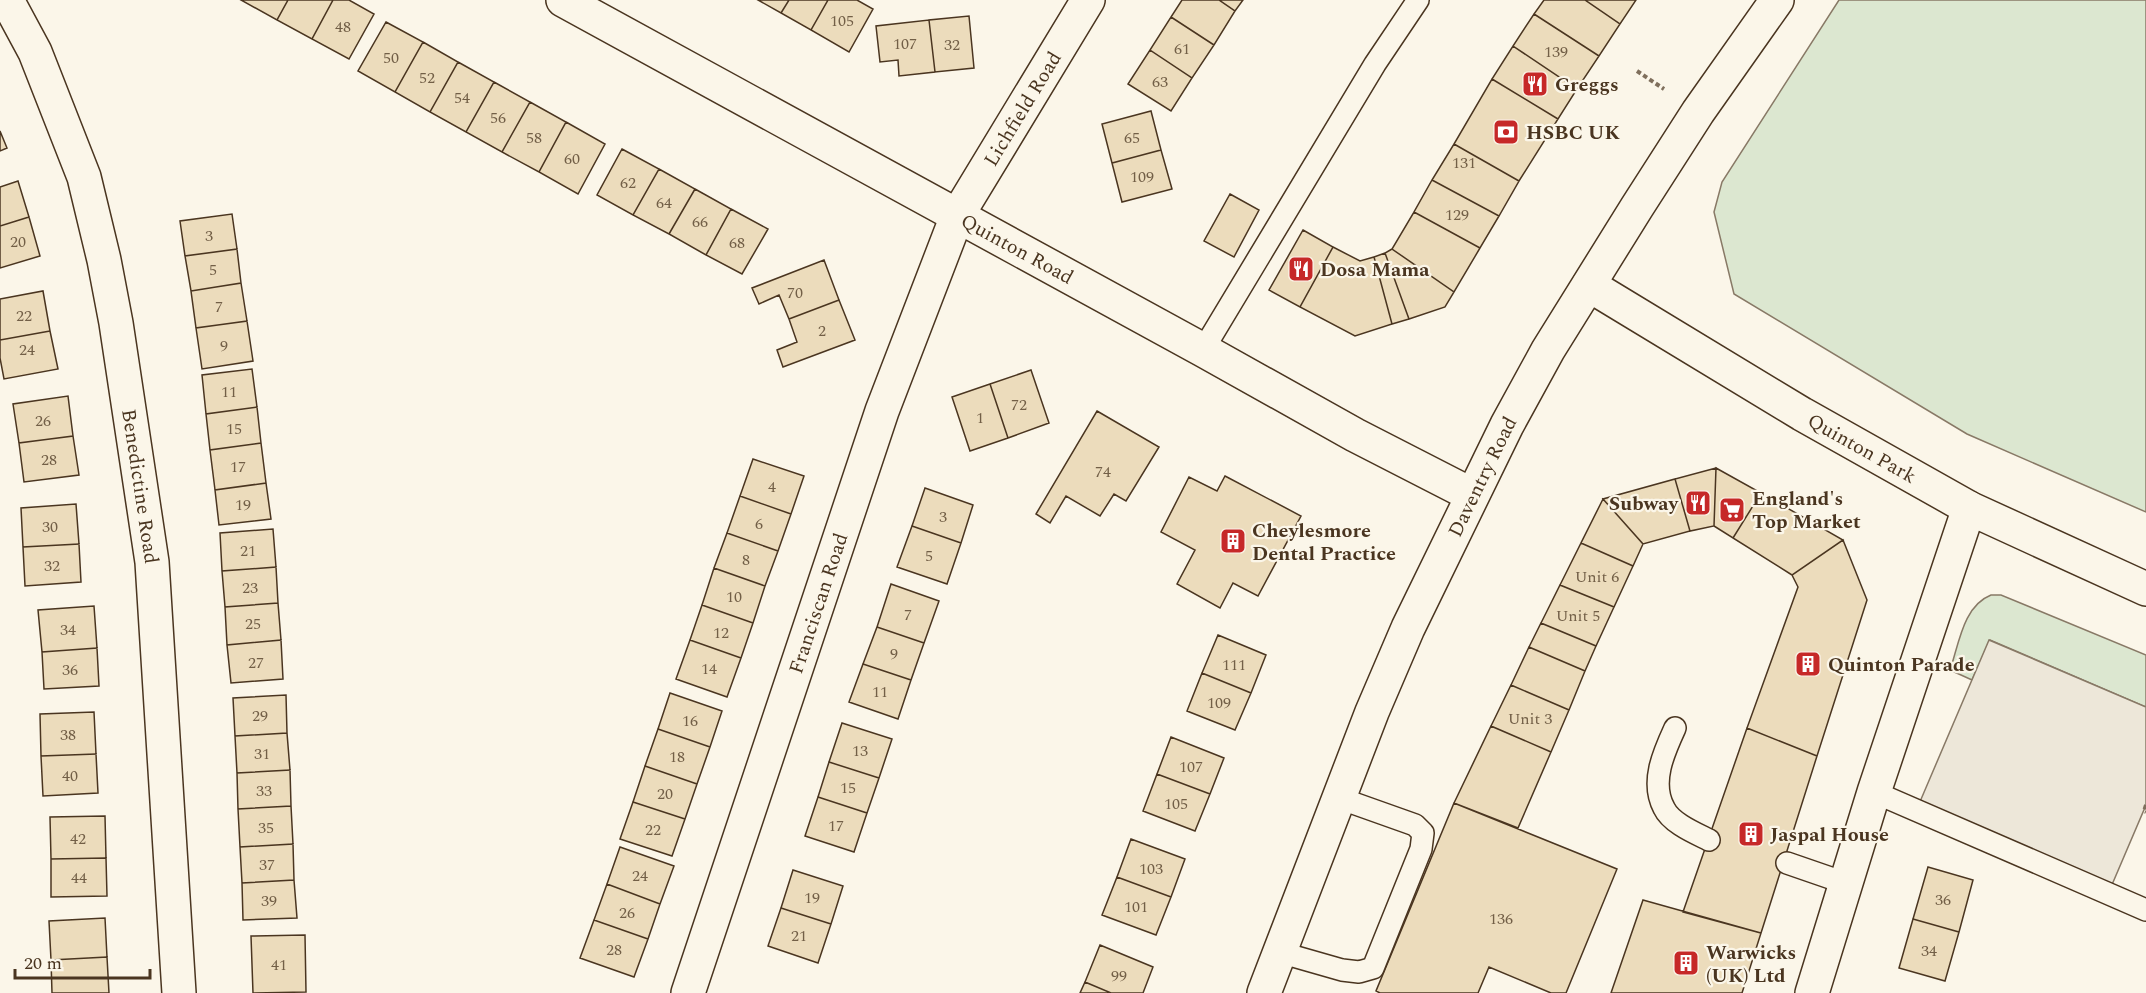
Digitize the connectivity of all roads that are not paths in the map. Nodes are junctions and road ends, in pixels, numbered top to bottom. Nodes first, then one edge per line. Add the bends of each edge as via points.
1 (7, 0) edge
2 (562, 0) edge
3 (1088, 0) edge
4 (1418, 0) edge
5 (1778, 0) edge
6 (957, 216) junction
7 (1588, 285) junction
8 (1203, 350) junction
9 (1472, 495) junction
10 (1969, 508) junction
11 (2146, 589) edge
12 (1675, 728) dead end
13 (1874, 792) junction
14 (1339, 798) junction
15 (1709, 840) dead end
16 (1787, 863) dead end
17 (1845, 883) junction
18 (2146, 910) edge
19 (1279, 952) junction
20 (178, 993) edge
21 (688, 993) edge
22 (1264, 993) edge
23 (1812, 993) edge

1 - 20 street, Benedictine Road via 35,52 84,177 116,323 152,562
2 - 6 street, Quinton Road
3 - 6 street, Lichfield Road
4 - 8 lane via 1369,74
5 - 7 street, Daventry Road via 1698,112
6 - 8 street, Quinton Road
6 - 21 street, Franciscan Road via 882,411
7 - 9 street, Daventry Road via 1507,425
7 - 10 street, Quinton Park via 1760,390
8 - 9 street, Quinton Road
9 - 14 street, Daventry Road via 1408,628
10 - 11 street, Quinton Park
10 - 13 street
12 - 15 lane via 1659,775 1664,810 1683,827
13 - 17 street
13 - 18 lane
14 - 19 street, Daventry Road
14 - 19 lane via 1415,825 1424,833 1422,849 1373,968 1359,972 1341,970
16 - 17 lane
17 - 23 street
19 - 22 street, Daventry Road

